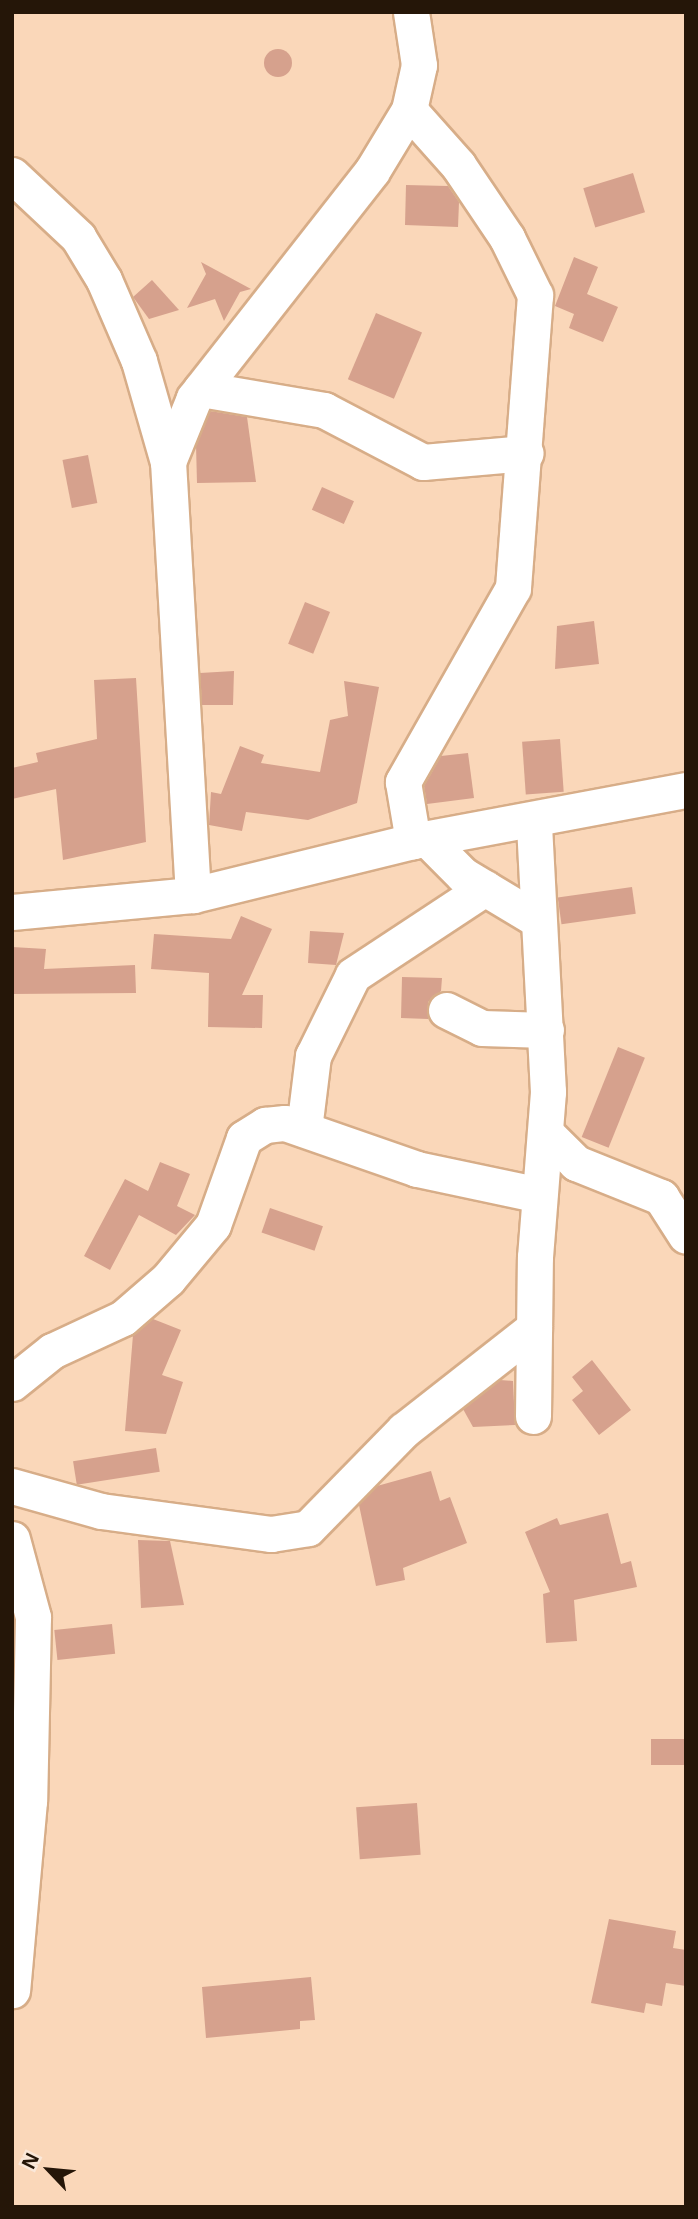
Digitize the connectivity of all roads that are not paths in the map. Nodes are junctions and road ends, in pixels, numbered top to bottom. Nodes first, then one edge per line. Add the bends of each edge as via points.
1 (411, 12) edge
2 (409, 110) junction
3 (12, 175) edge
4 (201, 389) junction
5 (526, 453) junction
6 (169, 462) junction
7 (686, 790) edge
8 (534, 821) junction
9 (419, 839) junction
10 (485, 888) junction
11 (193, 895) junction
12 (12, 912) edge
13 (538, 920) junction
14 (446, 1010) dead end
15 (546, 1030) junction
16 (304, 1129) junction
17 (547, 1134) junction
18 (539, 1195) junction
19 (686, 1236) edge
20 (534, 1328) junction
21 (12, 1383) edge
22 (533, 1416) dead end
23 (12, 1486) edge
24 (12, 1539) edge
25 (12, 1990) edge

1 - 2 street via 419,65
2 - 4 street via 372,171
2 - 5 street via 458,165 528,275 535,295
3 - 6 street via 78,237 104,280 139,361
4 - 5 street via 324,410 423,462
4 - 6 street
5 - 9 street via 513,588 403,782
6 - 11 street
7 - 8 street
8 - 9 street
8 - 13 street
9 - 10 street
9 - 11 street
10 - 13 street
10 - 16 street via 353,975 313,1056
11 - 12 street
13 - 15 street
14 - 15 street via 482,1028
15 - 17 street
16 - 18 street via 417,1169
16 - 21 street via 285,1124 251,1131 238,1148 213,1225 168,1279 122,1318 52,1351
17 - 18 street
17 - 19 street via 595,1173 661,1197
18 - 20 street
20 - 22 street
20 - 23 street via 404,1430 308,1528 271,1534 100,1511
24 - 25 street via 33,1617 29,1801

